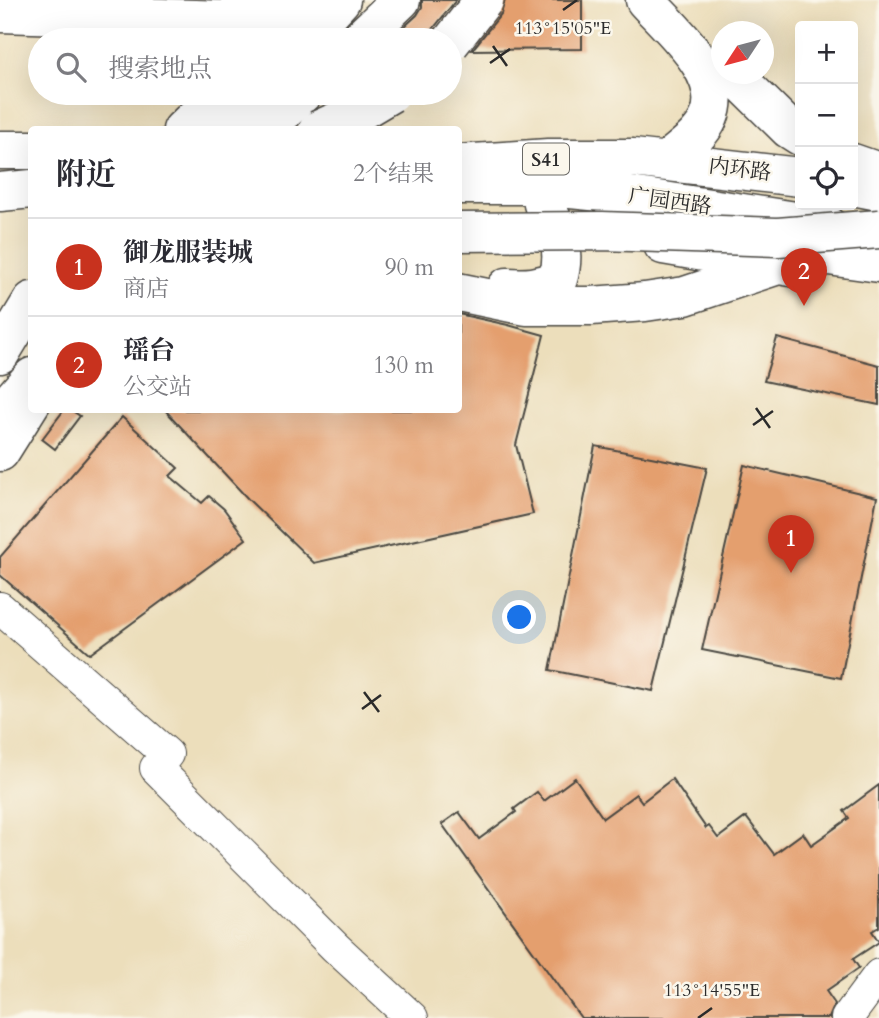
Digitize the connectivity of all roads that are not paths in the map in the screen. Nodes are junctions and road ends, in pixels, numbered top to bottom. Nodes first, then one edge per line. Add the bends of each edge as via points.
1 (320, 0) edge
2 (335, 0) edge
3 (341, 0) edge
4 (401, 0) edge
5 (484, 0) edge
6 (645, 0) edge
7 (665, 0) edge
8 (0, 13) edge
9 (296, 28) edge
10 (315, 28) edge
11 (372, 28) edge
12 (388, 28) edge
13 (462, 28) edge
14 (0, 30) edge
15 (28, 31) edge
16 (711, 50) edge
17 (743, 84) edge
18 (182, 105) edge
19 (208, 105) edge
20 (245, 105) edge
21 (291, 105) edge
22 (341, 105) edge
23 (371, 105) edge
24 (176, 126) edge
25 (186, 126) edge
26 (226, 126) edge
27 (269, 126) edge
28 (322, 126) edge
29 (327, 126) edge
30 (795, 133) edge
31 (0, 150) edge
32 (28, 150) edge
33 (462, 150) edge
34 (676, 159) junction
35 (462, 164) edge
36 (858, 165) edge
37 (530, 167) junction
38 (795, 171) edge
39 (879, 172) edge
40 (795, 176) edge
41 (858, 178) edge
42 (879, 181) edge
43 (462, 184) edge
44 (0, 185) edge
45 (28, 187) edge
46 (858, 187) edge
47 (28, 188) edge
48 (879, 191) edge
49 (0, 192) edge
50 (879, 229) edge
51 (462, 232) edge
52 (650, 233) junction
53 (879, 236) edge
54 (879, 263) edge
55 (777, 265) junction
56 (462, 277) edge
57 (28, 278) edge
58 (879, 281) edge
59 (462, 293) edge
60 (0, 300) edge
61 (28, 308) edge
62 (28, 331) edge
63 (0, 354) edge
64 (0, 365) edge
65 (28, 382) edge
66 (28, 407) edge
67 (0, 413) edge
68 (0, 452) edge
69 (0, 608) edge
70 (879, 975) edge
71 (412, 1018) edge
72 (847, 1018) edge

1 - 8 main road via 277,14 227,20
2 - 9 main road
3 - 10 main road
4 - 11 main road
4 - 12 main road
5 - 13 main road, bridge
6 - 34 main road via 698,61 712,87 709,117
7 - 16 main road
14 - 15 main road
17 - 30 main road
18 - 24 main road
19 - 25 main road
20 - 26 main road
21 - 27 main road
22 - 28 main road
23 - 29 main road, bridge
31 - 32 main road
33 - 37 main road, 广园西路
34 - 35 main road, S41 via 584,157
34 - 37 main road, 广园西路
34 - 38 main road, 广园西路
34 - 40 main road, 内环路
36 - 39 main road
37 - 43 main road, 广园西路
37 - 53 main road, 广园西路 via 683,202
37 - 55 main road via 605,224 664,245
37 - 56 main road via 558,234 562,266 558,279 531,289
41 - 42 main road
44 - 45 main road
46 - 48 main road
47 - 49 main road
50 - 52 main road, bridge via 778,237
51 - 52 main road, bridge
52 - 54 main road, bridge
55 - 58 main road
55 - 59 main road via 685,296 645,302 526,306
57 - 60 main road
61 - 63 main road
62 - 64 main road
65 - 67 main road
66 - 68 main road
69 - 71 street via 167,754 156,768
70 - 72 street

